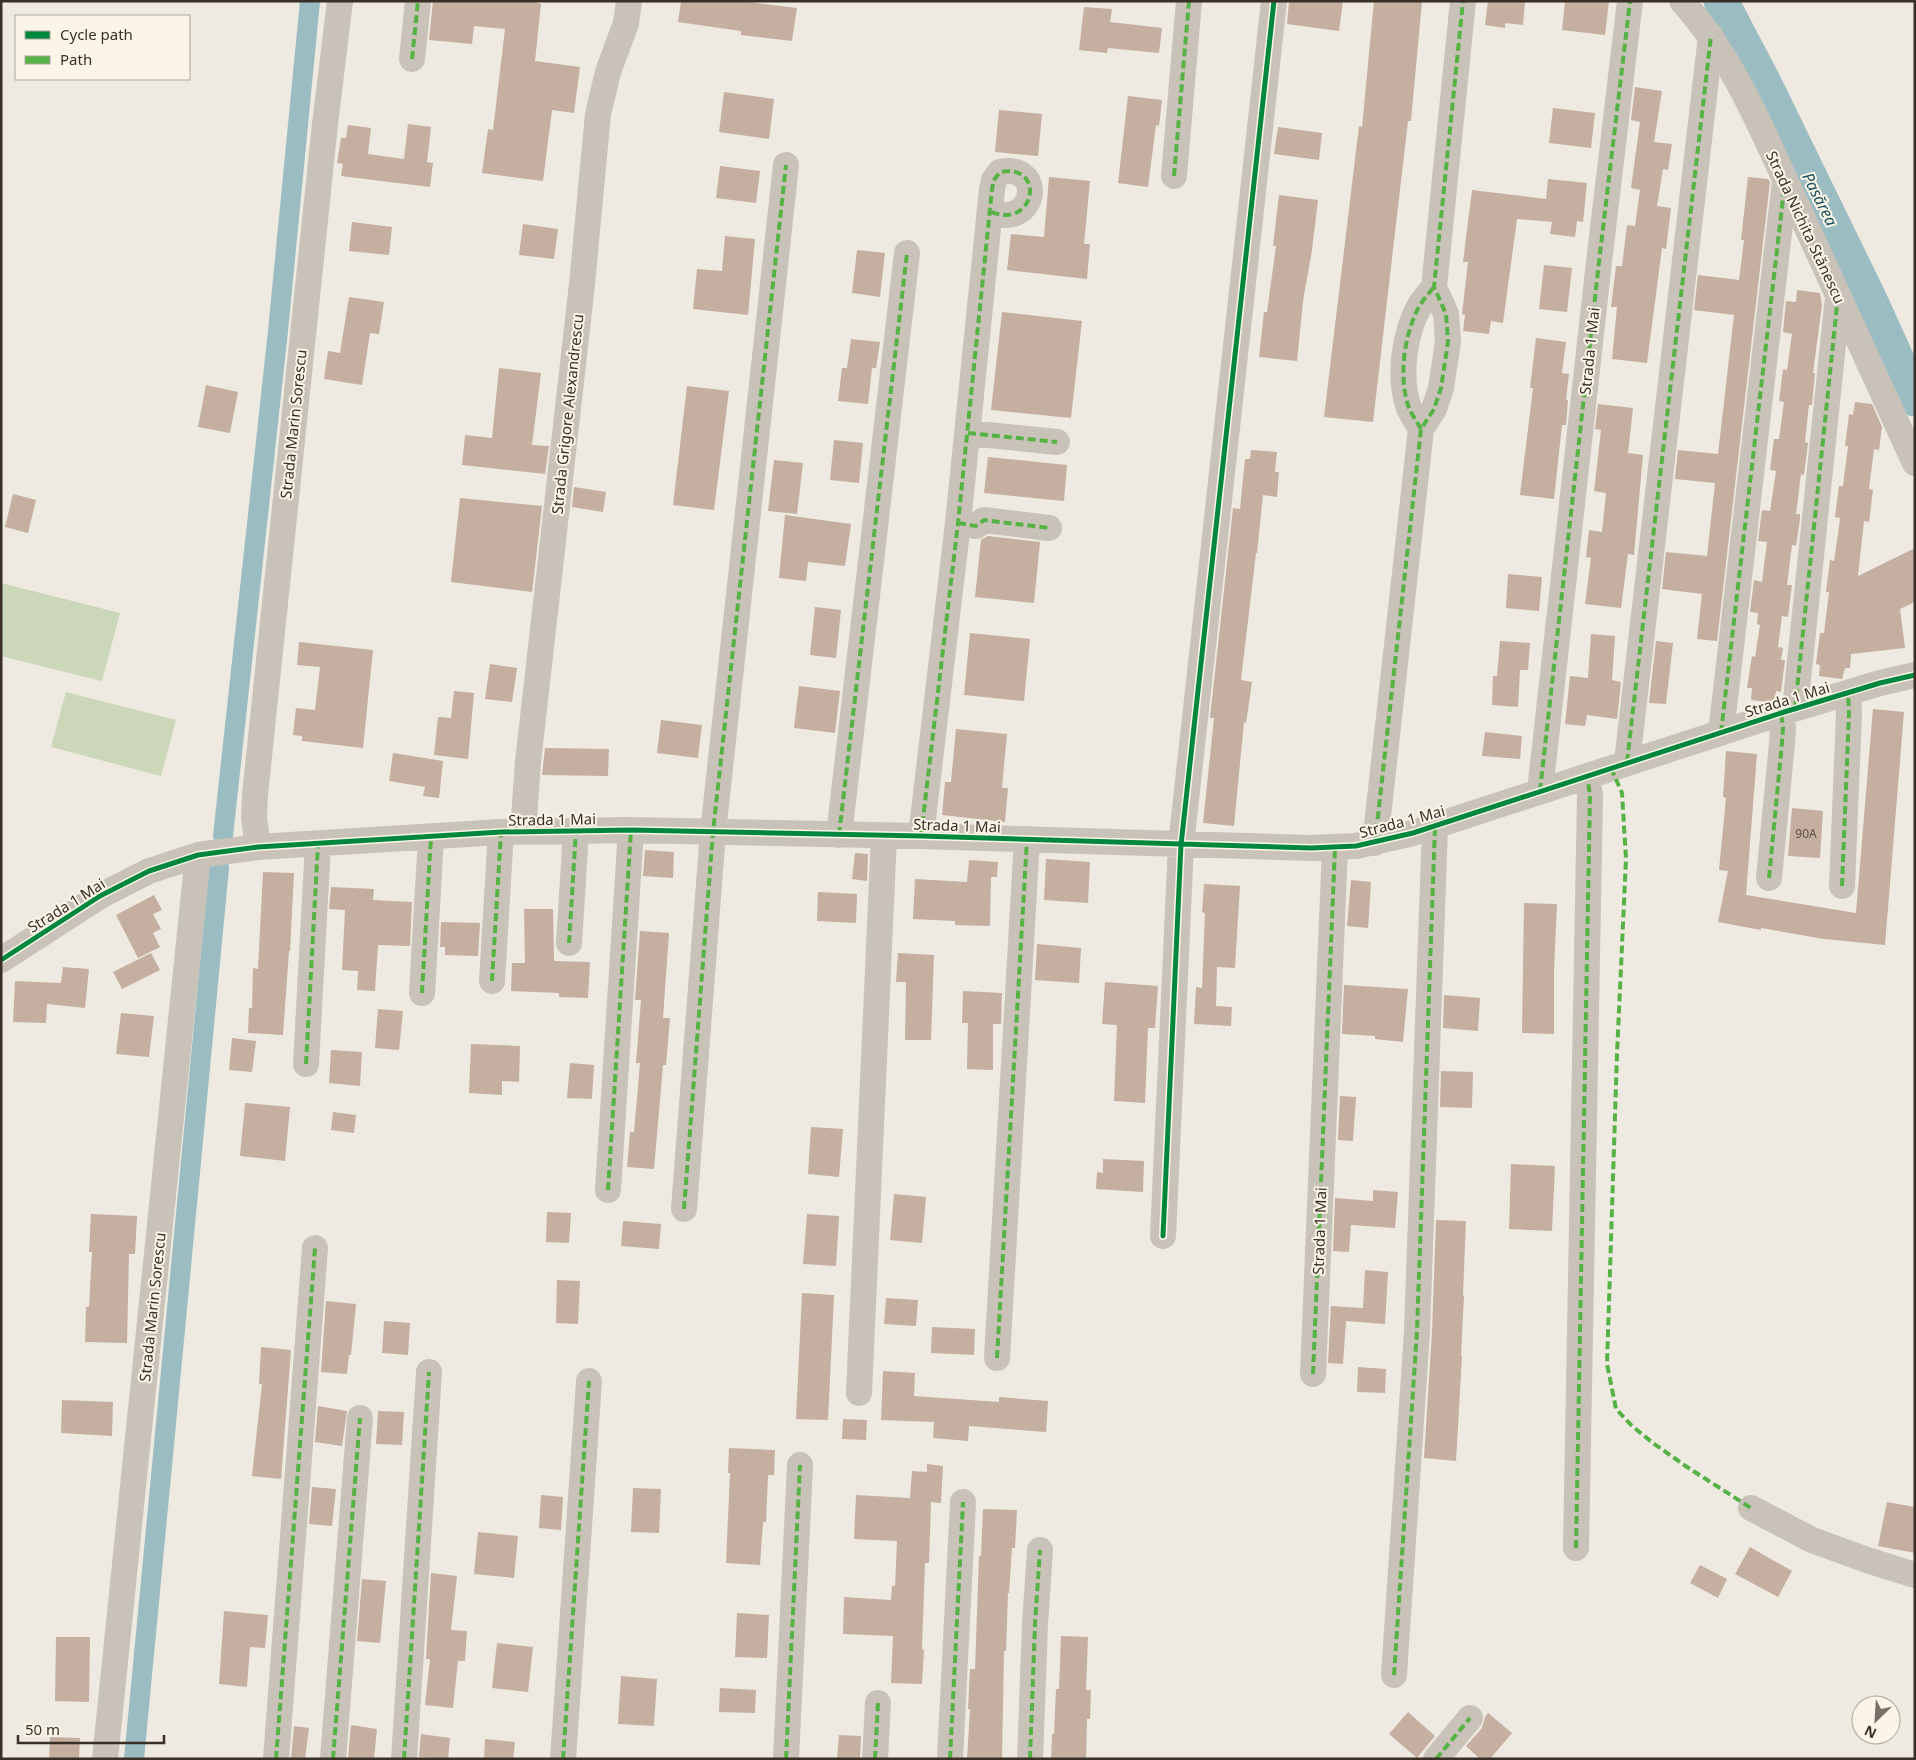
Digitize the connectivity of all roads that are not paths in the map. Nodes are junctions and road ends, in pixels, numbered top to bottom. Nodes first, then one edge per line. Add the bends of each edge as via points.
1 (340, 1) edge
2 (418, 1) edge
3 (629, 1) edge
4 (1189, 1) edge
5 (1274, 1) edge
6 (1463, 1) edge
7 (1630, 1) edge
8 (1682, 1) edge
9 (1711, 36) junction
10 (412, 59) dead end
11 (786, 165) dead end
12 (1174, 176) dead end
13 (1785, 181) junction
14 (990, 212) dead end
15 (907, 253) dead end
16 (1434, 286) junction
17 (1838, 296) junction
18 (1421, 429) junction
19 (968, 433) junction
20 (1057, 442) dead end
21 (1915, 462) edge
22 (958, 523) junction
23 (1049, 528) dead end
24 (1915, 675) edge
25 (1848, 693) junction
26 (1788, 711) junction
27 (1721, 733) junction
28 (1627, 762) junction
29 (1587, 776) junction
30 (1540, 791) junction
31 (1435, 826) junction
32 (631, 830) junction
33 (576, 831) junction
34 (512, 832) junction
35 (712, 832) junction
36 (839, 835) junction
37 (431, 836) junction
38 (884, 836) junction
39 (921, 836) junction
40 (1027, 839) junction
41 (1375, 843) junction
42 (318, 844) junction
43 (1181, 845) junction
44 (258, 847) junction
45 (1335, 848) junction
46 (198, 855) junction
47 (1769, 878) dead end
48 (1842, 886) dead end
49 (569, 943) dead end
50 (1, 960) edge
51 (492, 981) dead end
52 (422, 993) dead end
53 (306, 1064) dead end
54 (608, 1190) dead end
55 (684, 1210) dead end
56 (1163, 1236) dead end
57 (315, 1248) dead end
58 (997, 1358) dead end
59 (429, 1372) dead end
60 (1313, 1374) dead end
61 (589, 1381) dead end
62 (859, 1393) dead end
63 (360, 1418) dead end
64 (800, 1464) dead end
65 (963, 1502) dead end
66 (1751, 1508) dead end
67 (1576, 1548) dead end
68 (1040, 1550) dead end
69 (1915, 1574) edge
70 (1394, 1675) dead end
71 (878, 1703) dead end
72 (1470, 1718) dead end
73 (105, 1759) edge
74 (276, 1759) edge
75 (333, 1759) edge
76 (404, 1759) edge
77 (563, 1759) edge
78 (786, 1759) edge
79 (875, 1759) edge
80 (950, 1759) edge
81 (1030, 1759) edge
82 (1436, 1759) edge

1 - 44 street, Strada Marin Sorescu via 255,795
2 - 10 street
3 - 34 street, Strada Grigore Alexandrescu via 626,22 608,72 598,114 528,762
4 - 12 street
5 - 43 street
6 - 16 street
7 - 30 street, Strada 1 Mai
8 - 9 street, Strada Nichita Stănescu
9 - 13 street, Strada Nichita Stănescu
9 - 28 street
11 - 35 street
13 - 17 street, Strada Nichita Stănescu
13 - 27 street
14 - 19 street
15 - 36 street
16 - 18 street via 1446,314 1448,342 1441,388 1434,409
16 - 18 street via 1420,305 1412,326 1404,368 1409,408
17 - 21 street, Strada Nichita Stănescu
17 - 26 street
18 - 41 street
19 - 20 street
19 - 22 street
22 - 23 street via 976,526 984,520
22 - 39 street
24 - 25 street, Strada 1 Mai
25 - 26 street, Strada 1 Mai
25 - 48 street via 1850,713
26 - 27 street, Strada 1 Mai
26 - 47 street via 1783,727
27 - 28 street, Strada 1 Mai
28 - 29 street, Strada 1 Mai
29 - 30 street, Strada 1 Mai
29 - 67 street via 1590,805
30 - 31 street, Strada 1 Mai
31 - 41 street, Strada 1 Mai
31 - 70 street via 1417,1331
32 - 33 street, Strada 1 Mai
32 - 35 street, Strada 1 Mai
32 - 54 street
33 - 34 street, Strada 1 Mai
33 - 49 street
34 - 37 street, Strada 1 Mai
34 - 51 street, Strada 1 Mai
35 - 36 street, Strada 1 Mai
35 - 55 street
36 - 38 street, Strada 1 Mai
37 - 42 street, Strada 1 Mai
37 - 52 street
38 - 39 street, Strada 1 Mai
38 - 62 street
39 - 40 street, Strada 1 Mai
40 - 43 street, Strada 1 Mai
40 - 58 street
41 - 45 street, Strada 1 Mai
42 - 44 street, Strada 1 Mai
42 - 53 street
43 - 45 street, Strada 1 Mai
43 - 56 street
44 - 46 street, Strada 1 Mai
45 - 60 street, Strada 1 Mai
46 - 50 street, Strada 1 Mai via 149,871 100,896
46 - 73 street, Strada Marin Sorescu
57 - 74 street
59 - 76 street
61 - 77 street
63 - 75 street
64 - 78 street
65 - 80 street
66 - 69 street via 1812,1540
68 - 81 street
71 - 79 street
72 - 82 street

